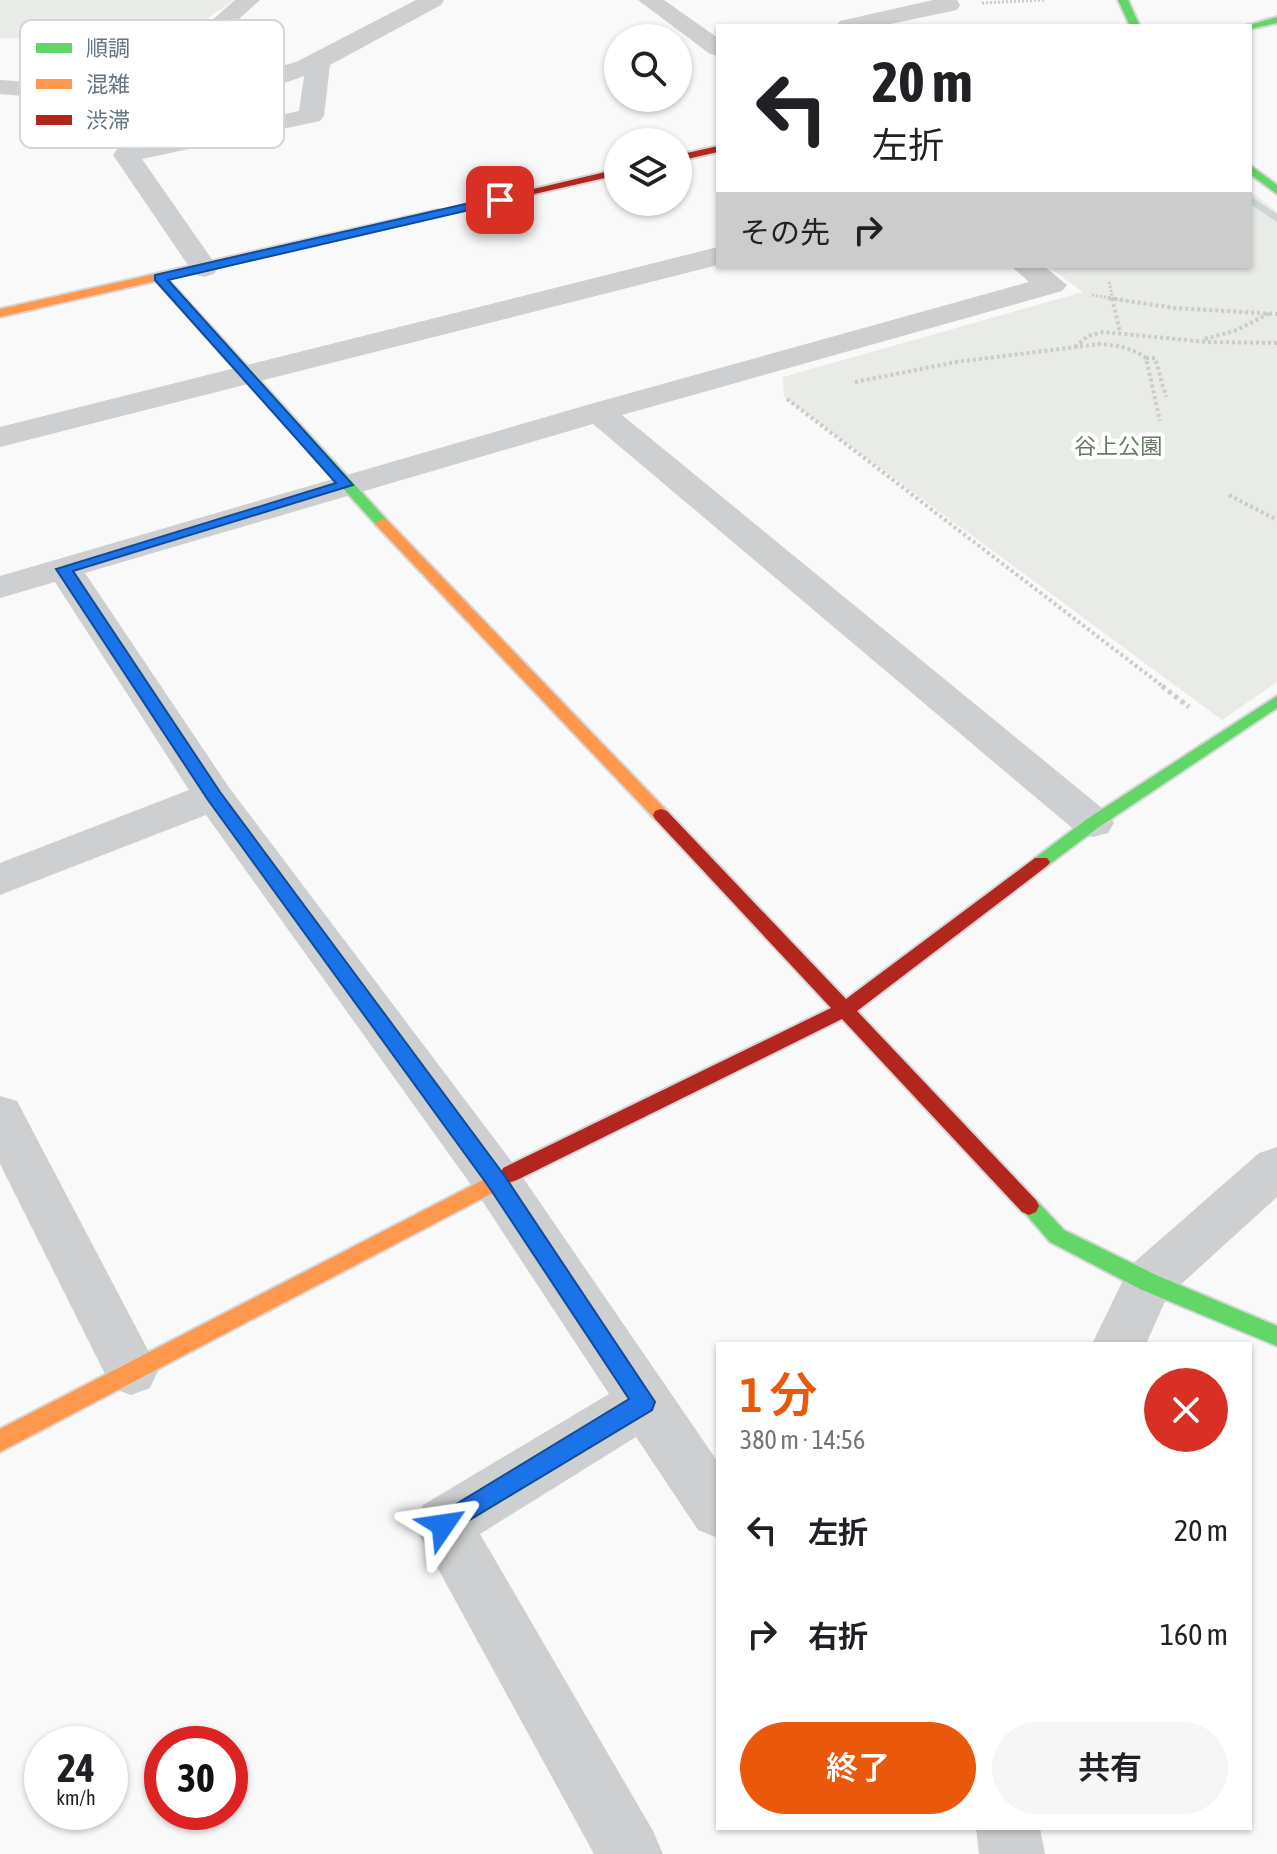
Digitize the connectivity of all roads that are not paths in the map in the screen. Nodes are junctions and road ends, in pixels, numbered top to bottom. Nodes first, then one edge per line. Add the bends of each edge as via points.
1 (249, 0) edge
2 (433, 0) edge
3 (649, 0) edge
4 (1123, 0) edge
5 (947, 3) edge
6 (225, 20) edge
7 (1277, 20) edge
8 (857, 24) edge
9 (1134, 24) edge
10 (1252, 26) edge
11 (716, 48) edge
12 (319, 60) junction
13 (284, 74) edge
14 (0, 87) edge
15 (20, 89) edge
16 (284, 122) edge
17 (159, 148) edge
18 (716, 149) edge
19 (692, 155) edge
20 (1252, 170) edge
21 (604, 175) edge
22 (1277, 191) edge
23 (716, 257) edge
24 (204, 268) junction
25 (1028, 268) edge
26 (160, 278) junction
27 (0, 313) edge
28 (244, 376) junction
29 (598, 412) junction
30 (0, 437) edge
31 (346, 485) junction
32 (64, 569) junction
33 (0, 587) edge
34 (1277, 701) edge
35 (214, 796) junction
36 (1093, 823) junction
37 (0, 880) edge
38 (846, 1009) junction
39 (0, 1115) edge
40 (1277, 1167) edge
41 (497, 1181) junction
42 (1148, 1282) junction
43 (1277, 1336) edge
44 (1120, 1342) edge
45 (131, 1371) junction
46 (644, 1402) junction
47 (0, 1441) edge
48 (716, 1508) edge
49 (1008, 1830) edge
50 (630, 1854) edge
51 (1012, 1854) edge

1 - 6 street
2 - 12 street
3 - 11 street
4 - 9 street
5 - 8 street
7 - 10 street
12 - 13 street
12 - 16 street via 311,116
14 - 15 street
17 - 24 street via 126,155
18 - 19 street
20 - 22 street
21 - 24 street
23 - 28 street
24 - 26 street
25 - 29 street via 1052,285
26 - 27 street
26 - 28 street
28 - 30 street
28 - 31 street
29 - 31 street
29 - 36 street
31 - 32 street
31 - 38 street
32 - 33 street
32 - 35 street
34 - 36 street
35 - 37 street
35 - 41 street
36 - 38 street
38 - 41 street
38 - 42 street via 1057,1236
39 - 45 street
40 - 42 street
41 - 45 street
41 - 46 street
42 - 43 street
42 - 44 street
45 - 47 street
46 - 48 street
46 - 50 street via 443,1525
49 - 51 street

